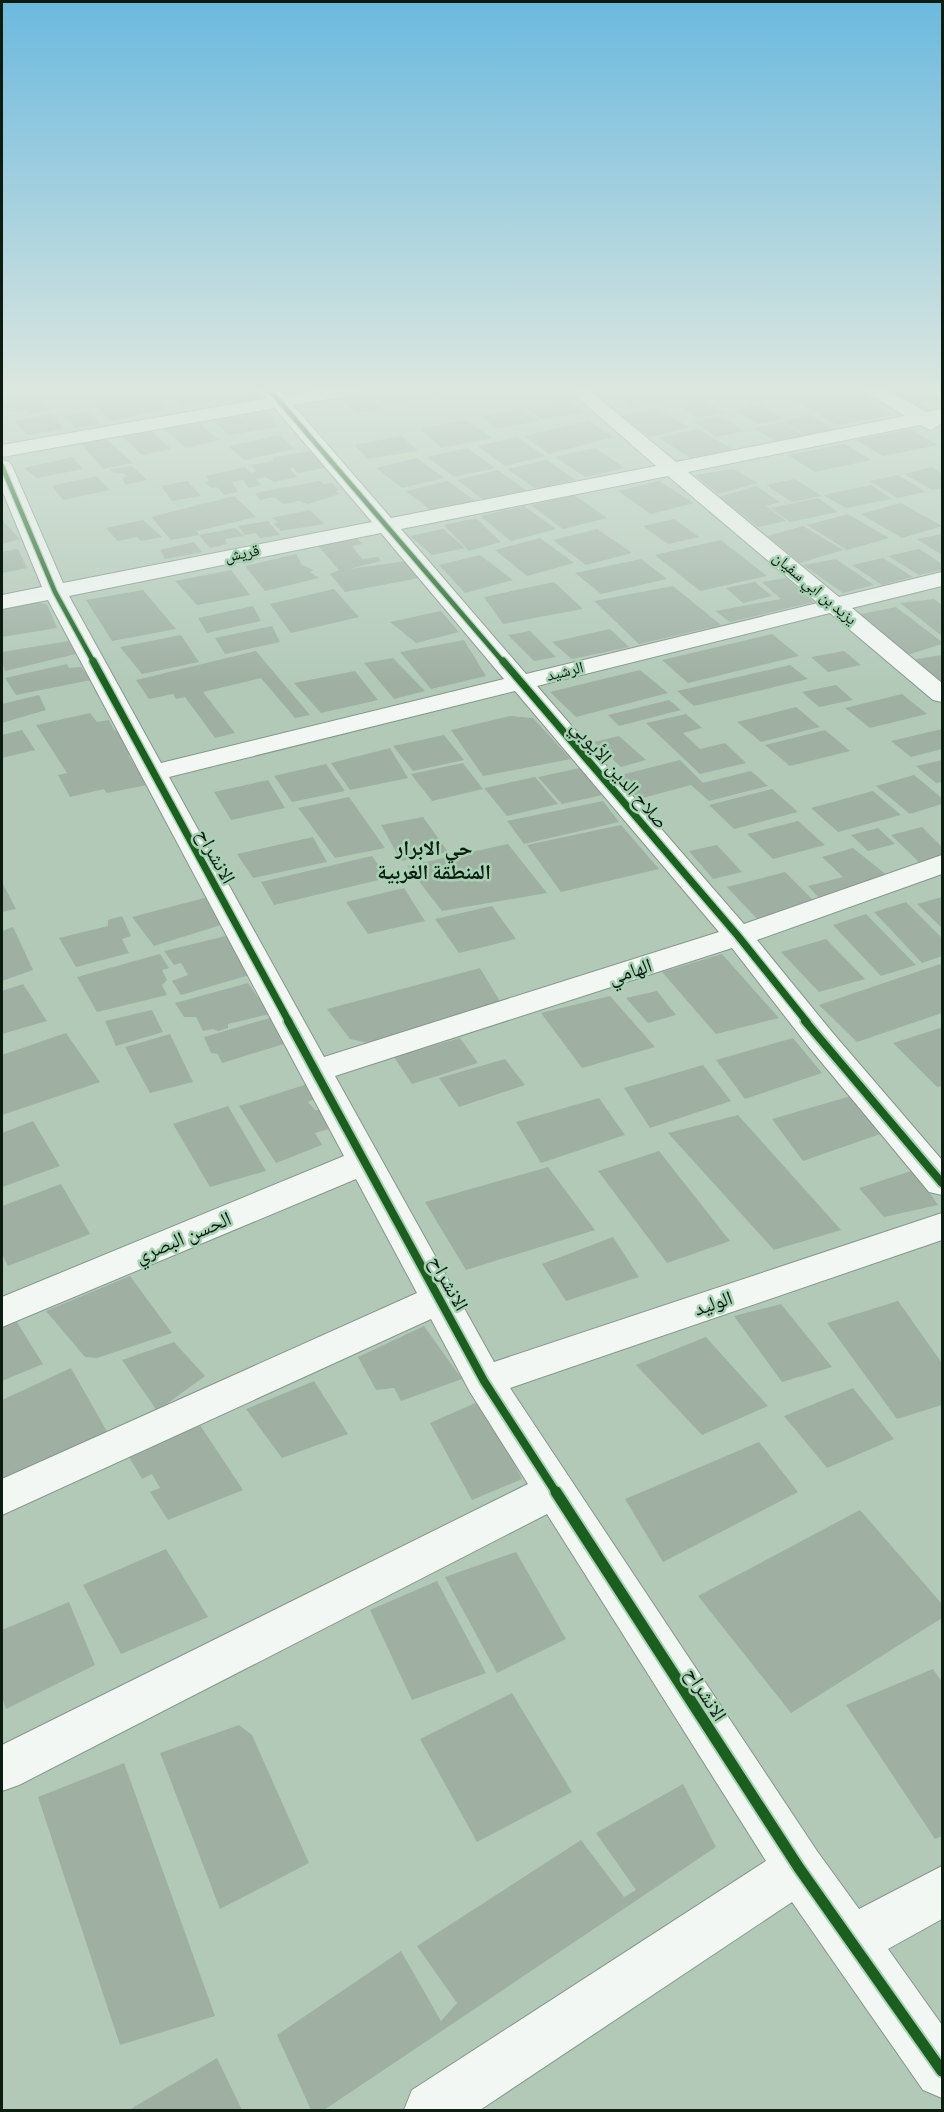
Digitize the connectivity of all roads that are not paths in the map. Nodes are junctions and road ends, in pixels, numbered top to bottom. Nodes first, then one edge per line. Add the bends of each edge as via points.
1 (11, 488) edge
2 (353, 488) edge
3 (571, 488) edge
4 (694, 488) edge
5 (384, 524) junction
6 (942, 579) edge
7 (55, 592) junction
8 (2, 602) edge
9 (835, 605) junction
10 (519, 682) junction
11 (942, 695) edge
12 (152, 773) junction
13 (942, 864) edge
14 (738, 936) junction
15 (315, 1071) junction
16 (364, 1162) junction
17 (942, 1184) edge
18 (942, 1226) edge
19 (439, 1299) junction
20 (2, 1313) edge
21 (484, 1381) junction
22 (554, 1491) junction
23 (2, 1498) edge
24 (2, 1769) edge
25 (799, 1868) junction
26 (942, 1891) edge
27 (851, 1941) junction
28 (942, 2071) edge
29 (432, 2110) edge

1 - 7 street, الانشراح
2 - 5 street, صلاح الدين الأيوبي
3 - 5 street, قريش
4 - 9 street, يزيد بن ابي سفيان
5 - 7 street, قريش
5 - 10 street, صلاح الدين الأيوبي
6 - 9 street, الرشيد
7 - 8 street, قريش
7 - 12 street, الانشراح
9 - 10 street, الرشيد
9 - 11 street, يزيد بن ابي سفيان
10 - 12 street, الرشيد
10 - 14 street, صلاح الدين الأيوبي
12 - 15 street, الانشراح
13 - 14 street, الهامي
14 - 15 street, الهامي
14 - 17 street, صلاح الدين الأيوبي
15 - 16 street, الانشراح
16 - 19 street, الانشراح
16 - 20 street, الحسن البصري
18 - 21 street, الوليد
19 - 21 street, الانشراح
19 - 23 street
21 - 22 street, الانشراح
22 - 24 street
22 - 25 street, الانشراح
25 - 27 street, الانشراح
25 - 29 street
26 - 27 street
27 - 28 street, الانشراح

